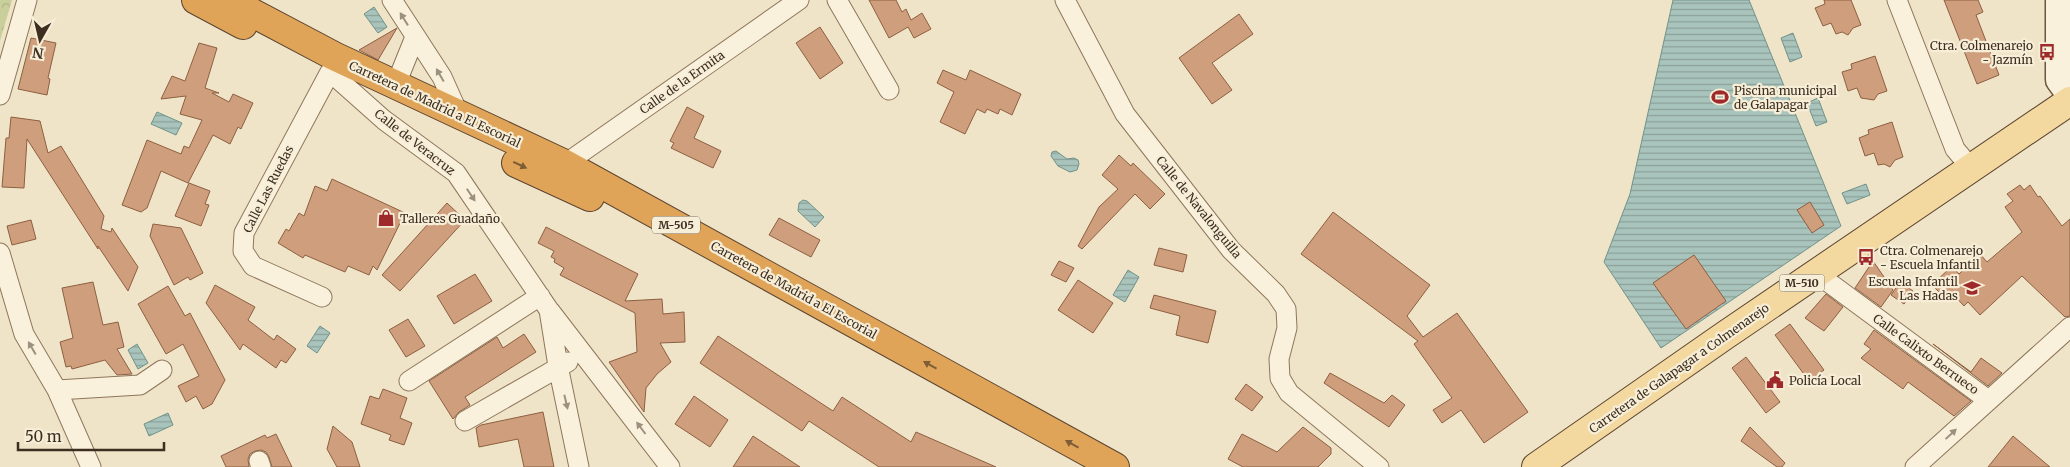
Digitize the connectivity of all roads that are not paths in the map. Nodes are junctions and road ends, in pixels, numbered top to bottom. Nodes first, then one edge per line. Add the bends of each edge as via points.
1 (27, 0) edge
2 (196, 0) edge
3 (228, 0) edge
4 (392, 0) edge
5 (799, 0) edge
6 (837, 0) edge
7 (1065, 0) edge
8 (1897, 0) edge
9 (2059, 0) edge
10 (415, 37) junction
11 (330, 72) junction
12 (396, 84) junction
13 (889, 90) dead end
14 (0, 95) edge
15 (2070, 95) edge
16 (2070, 101) edge
17 (459, 115) junction
18 (565, 164) junction
19 (1971, 168) junction
20 (0, 253) edge
21 (1816, 273) junction
22 (322, 298) dead end
23 (544, 303) junction
24 (2070, 327) edge
25 (586, 358) junction
26 (558, 366) junction
27 (162, 370) dead end
28 (409, 381) dead end
29 (57, 390) junction
30 (1988, 400) junction
31 (465, 421) dead end
32 (91, 467) edge
33 (579, 467) edge
34 (670, 467) edge
35 (1077, 467) edge
36 (1115, 467) edge
37 (1379, 467) edge
38 (1536, 467) edge
39 (1915, 467) edge

1 - 14 street
2 - 11 highway, Carretera de Madrid a El Escorial / M-505
3 - 12 highway, Carretera de Madrid a El Escorial / M-505 via 334,56
10 -> 4 street
5 - 18 street, Calle de la Ermita
6 - 13 street
7 - 37 street, Calle de Navalonguilla via 1124,114 1231,250 1276,294 1286,309 1287,328 1279,359 1280,378 1289,392
8 - 19 street via 1955,149
9 - 15 street via 2060,80
10 - 12 street
17 -> 10 street via 442,77
11 - 22 street, Calle Las Ruedas via 244,233 243,251 253,266
11 -> 23 street, Calle de Veracruz via 384,120 456,173
11 -> 35 highway, Carretera de Madrid a El Escorial / M-505 via 604,204
12 - 17 highway, Carretera de Madrid a El Escorial / M-505
16 - 19 main road, Carretera de Galapagar a Colmenarejo / M-510
17 - 18 highway, Carretera de Madrid a El Escorial / M-505
36 -> 18 highway, Carretera de Madrid a El Escorial / M-505
19 - 21 main road, Carretera de Galapagar a Colmenarejo / M-510
29 -> 20 street via 24,334
21 - 30 street, Calle Calixto Berrueco
21 - 38 main road, Carretera de Galapagar a Colmenarejo / M-510
23 - 25 street, Calle de Veracruz
23 - 26 street, Calle de Veracruz
23 - 28 street
24 - 30 street
25 - 26 street
34 -> 25 street, Calle de Veracruz
26 - 31 street
26 -> 33 street, Calle de Veracruz
27 - 29 street via 140,385
29 - 32 street
39 -> 30 street

